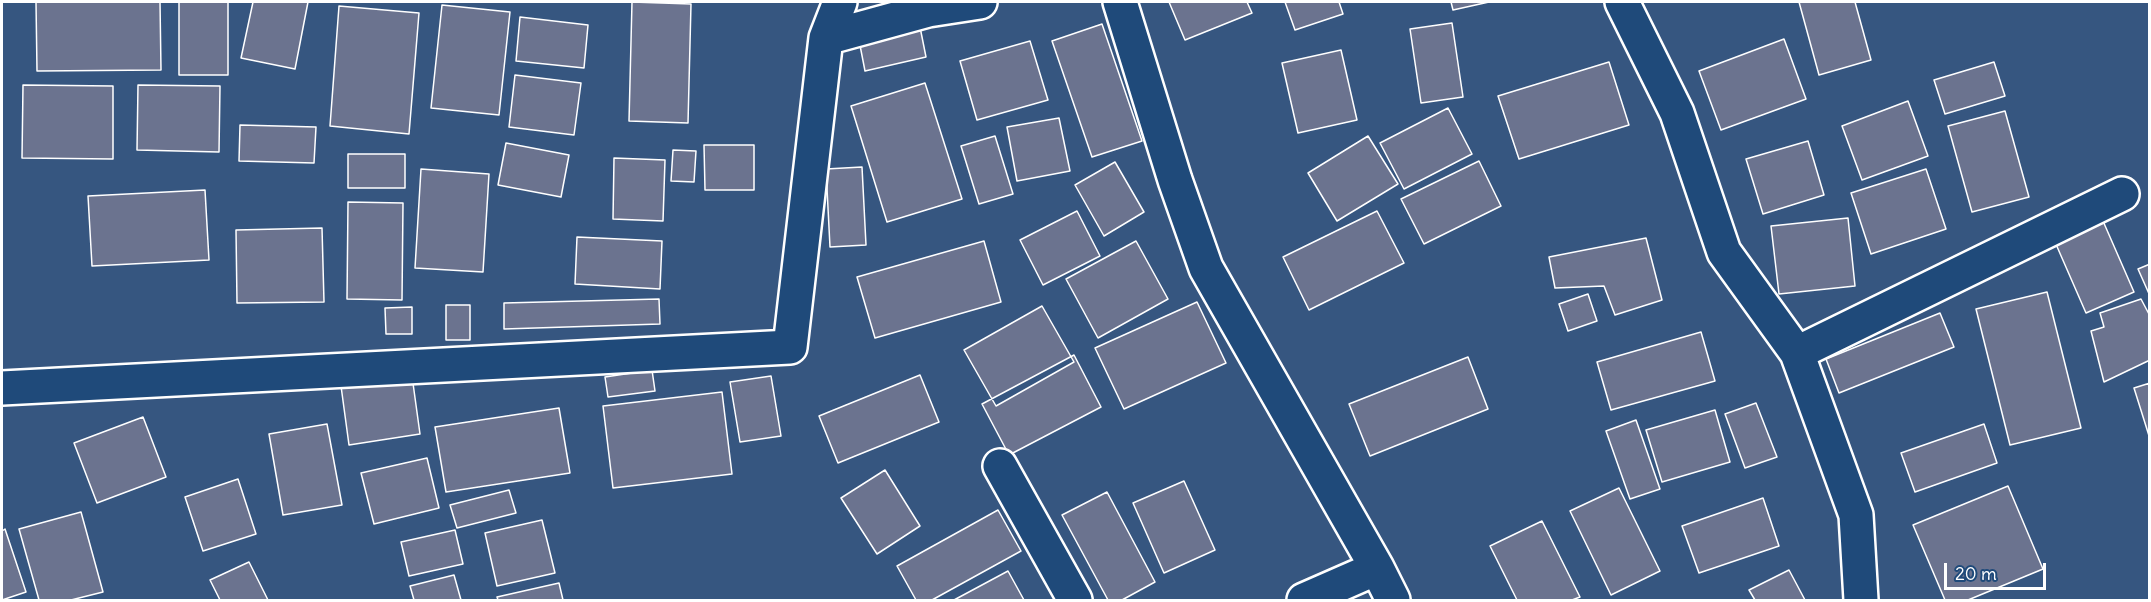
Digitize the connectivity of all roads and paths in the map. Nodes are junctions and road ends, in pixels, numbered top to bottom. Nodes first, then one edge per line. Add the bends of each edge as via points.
1 (840, 2) edge
2 (980, 2) edge
3 (1120, 2) edge
4 (1622, 2) edge
5 (924, 6) edge
6 (826, 38) junction
7 (2122, 194) dead end
8 (1797, 353) junction
9 (2, 388) edge
10 (1000, 466) dead end
11 (1377, 568) junction
12 (1075, 600) edge
13 (1304, 600) edge
14 (1393, 600) edge
15 (1861, 600) edge

1 - 6 street
2 - 5 street
3 - 11 street via 1206,268
4 - 8 street via 1677,113 1725,252
5 - 6 street
6 - 9 street via 789,347
7 - 8 street
8 - 15 street via 1856,514
10 - 12 street
11 - 13 street
11 - 14 street

